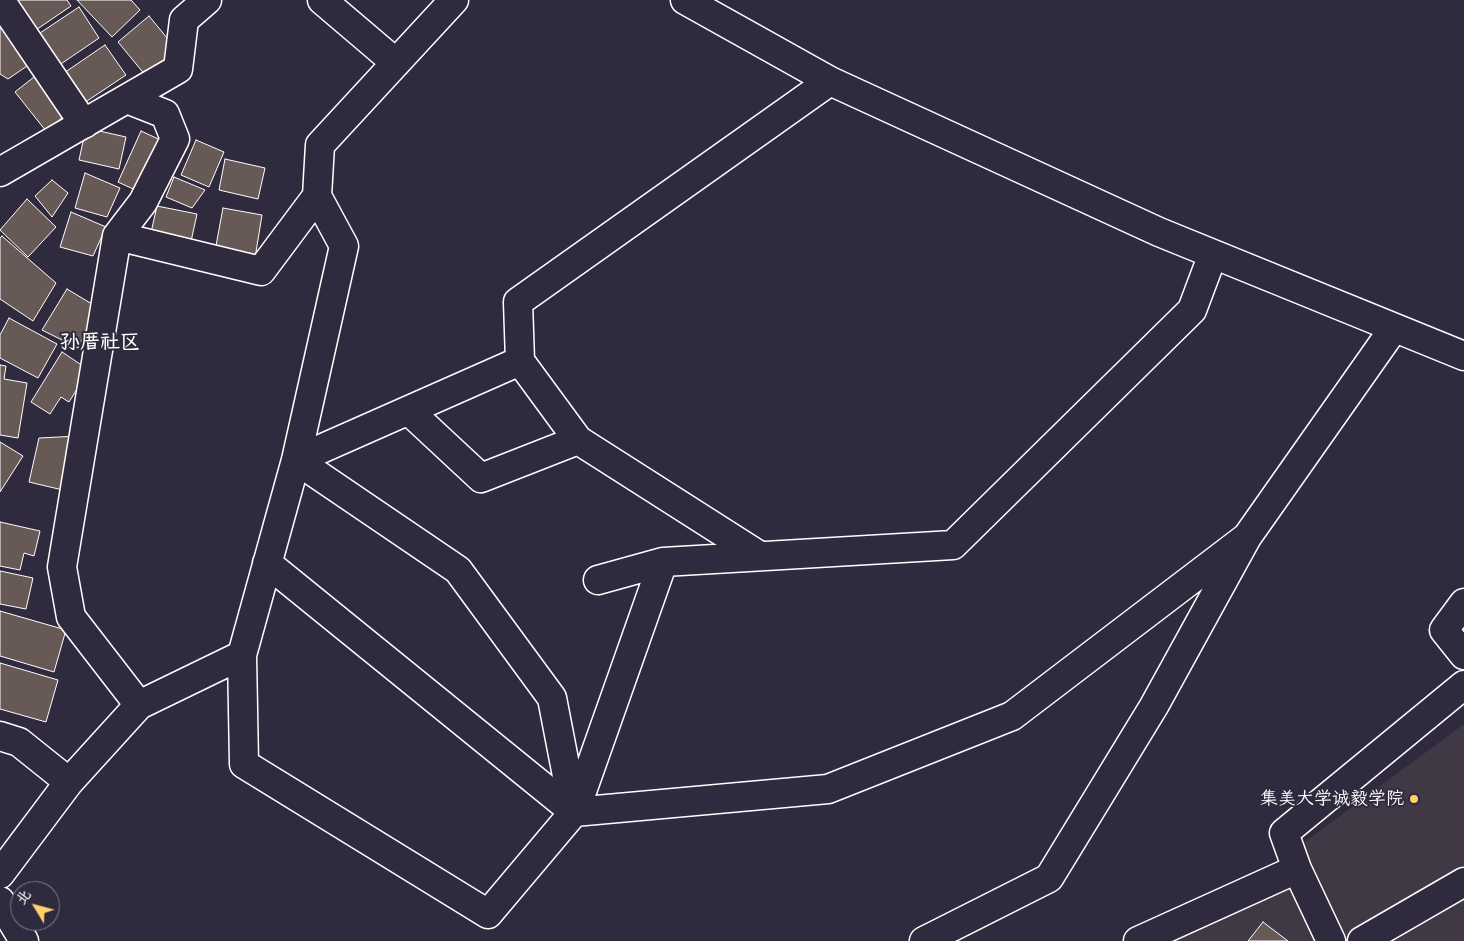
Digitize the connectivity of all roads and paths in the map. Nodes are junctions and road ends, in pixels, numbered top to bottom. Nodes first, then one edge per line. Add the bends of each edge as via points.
1 (0, 0) edge
2 (207, 0) edge
3 (322, 0) edge
4 (454, 0) edge
5 (685, 0) edge
6 (396, 63) junction
7 (830, 80) junction
8 (127, 99) junction
9 (84, 124) junction
10 (0, 172) edge
11 (317, 196) junction
12 (117, 236) junction
13 (1213, 254) junction
14 (1394, 328) junction
15 (1464, 356) edge
16 (520, 361) junction
17 (409, 411) junction
18 (578, 440) junction
19 (296, 460) junction
20 (1247, 537) junction
21 (760, 556) junction
22 (663, 562) junction
23 (267, 563) junction
24 (598, 580) dead end
25 (1464, 603) edge
26 (242, 655) junction
27 (1464, 655) edge
28 (1464, 685) edge
29 (139, 704) junction
30 (0, 736) edge
31 (69, 782) junction
32 (574, 812) junction
33 (1297, 869) junction
34 (0, 874) edge
35 (1464, 882) edge
36 (0, 901) edge
37 (24, 941) edge
38 (924, 941) edge
39 (1138, 941) edge
40 (1332, 941) edge
41 (1362, 941) edge

1 - 9 street
2 - 8 street via 184,20 178,70
3 - 6 street
4 - 6 street
5 - 7 street
6 - 11 street via 320,145
7 - 13 street
7 - 16 street via 518,302
8 - 9 street
8 - 12 street via 165,114 175,140 143,202
9 - 10 street
11 - 12 street via 261,271
11 - 19 street via 344,246
12 - 29 street via 62,567 71,617
13 - 14 street
13 - 21 street via 1192,310 954,545
14 - 15 street
14 - 20 street
16 - 17 street
16 - 18 street
17 - 18 street via 481,478
17 - 19 street
18 - 21 street
19 - 23 street
19 - 32 street via 458,570 552,698
20 - 32 street via 1012,716 828,790
20 - 38 street via 1154,706 1049,878
21 - 22 street
22 - 24 street
22 - 32 street
23 - 26 street
23 - 32 street
25 - 27 street via 1444,630
26 - 29 street
26 - 32 street via 244,764 488,914
28 - 33 street via 1284,833
29 - 31 street
30 - 31 street via 19,742
31 - 34 street
33 - 39 street
33 - 40 street
35 - 41 street
36 - 37 street

